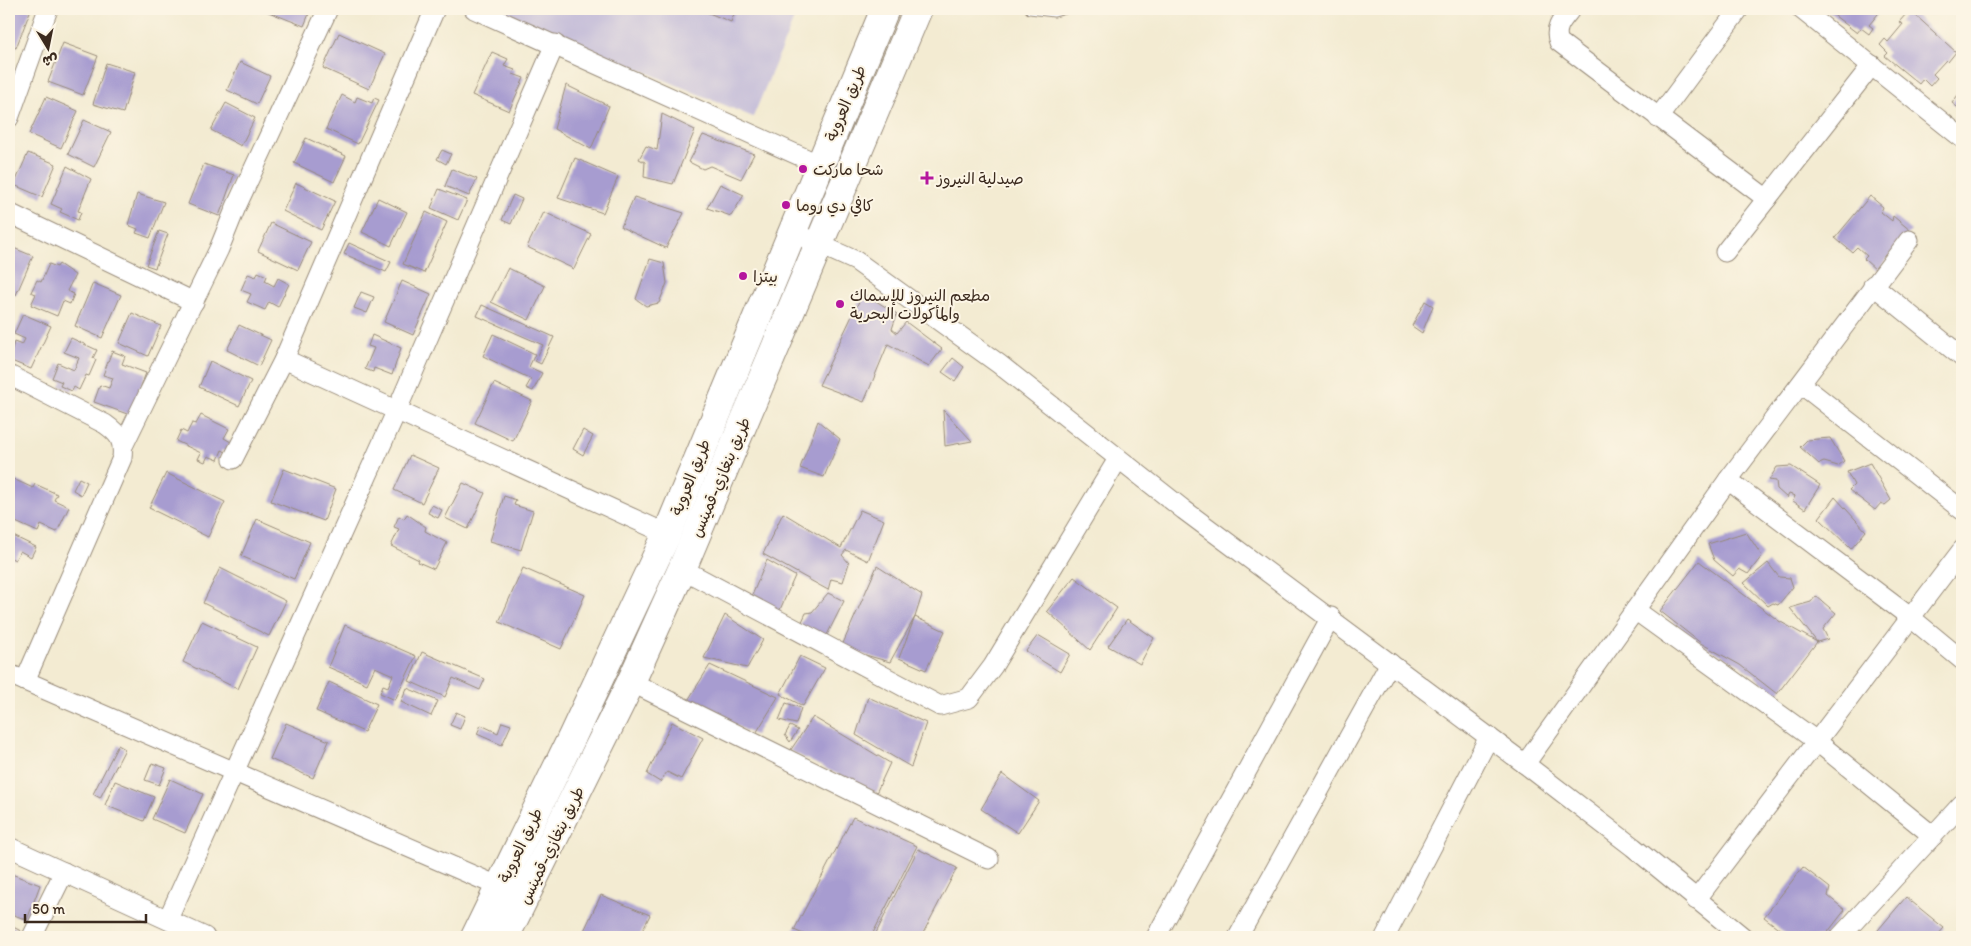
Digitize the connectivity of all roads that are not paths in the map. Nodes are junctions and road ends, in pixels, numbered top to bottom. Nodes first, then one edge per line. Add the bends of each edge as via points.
1 (48, 9) edge
2 (328, 9) edge
3 (435, 9) edge
4 (474, 9) edge
5 (885, 9) edge
6 (918, 9) edge
7 (1030, 9) edge
8 (1035, 9) edge
9 (1065, 9) edge
10 (1571, 9) edge
11 (1739, 9) edge
12 (1801, 9) edge
13 (555, 44) junction
14 (1872, 66) junction
15 (9, 115) edge
16 (1658, 118) junction
17 (1962, 138) edge
18 (820, 165) junction
19 (1767, 200) junction
20 (9, 213) edge
21 (792, 232) junction
22 (1909, 240) dead end
23 (818, 243) junction
24 (1725, 252) dead end
25 (1874, 285) junction
26 (194, 302) junction
27 (1962, 357) edge
28 (284, 359) junction
29 (9, 375) edge
30 (1801, 384) junction
31 (397, 410) junction
32 (124, 444) junction
33 (233, 459) dead end
34 (1118, 459) junction
35 (1728, 480) junction
36 (1962, 510) edge
37 (667, 534) junction
38 (1962, 550) edge
39 (682, 569) junction
40 (1635, 610) junction
41 (1910, 617) junction
42 (1331, 618) junction
43 (1962, 660) edge
44 (1390, 663) junction
45 (17, 678) edge
46 (631, 682) junction
47 (1489, 737) junction
48 (1815, 740) junction
49 (1525, 764) junction
50 (235, 771) junction
51 (1962, 804) edge
52 (1933, 836) junction
53 (9, 847) edge
54 (989, 859) dead end
55 (64, 872) junction
56 (500, 887) junction
57 (1696, 900) junction
58 (168, 919) junction
59 (1740, 936) edge
60 (32, 937) edge
61 (205, 937) edge
62 (475, 937) edge
63 (505, 937) edge
64 (1156, 937) edge
65 (1238, 937) edge
66 (1385, 937) edge
67 (1840, 937) edge

1 - 15 street
2 - 26 street
3 - 28 street
4 - 13 street
5 - 18 main road, طريق العروبة
6 - 23 main road, طريق بنغازي-قمينس
7 - 8 lane
8 - 9 lane via 1054,12
10 - 16 street via 1559,25 1559,42
11 - 16 street
12 - 14 street
13 - 18 street
13 - 31 street
14 - 17 street
14 - 19 street
16 - 19 street
18 - 21 main road, طريق العروبة
19 - 24 street
20 - 26 street
21 - 23 street
21 - 37 main road, طريق العروبة
22 - 25 street
23 - 34 street via 864,267 999,364
23 - 39 main road, طريق بنغازي-قمينس
25 - 27 street
25 - 30 street
26 - 32 street
28 - 31 street
28 - 33 street
29 - 32 street via 105,424 119,434
30 - 35 street
30 - 36 street
31 - 37 street
31 - 50 street
32 - 45 street via 122,458
34 - 39 street via 993,666 968,698 940,706
34 - 42 street
35 - 40 street
35 - 41 street
37 - 56 main road, طريق العروبة
38 - 41 street
39 - 46 main road, طريق بنغازي-قمينس
40 - 48 street
40 - 49 street
41 - 43 street
41 - 48 street
42 - 44 street
42 - 64 street
44 - 47 street
44 - 65 street
45 - 50 street
46 - 54 street
46 - 63 main road, طريق بنغازي-قمينس
47 - 49 street
47 - 66 street
48 - 52 street
48 - 57 street
49 - 57 street
50 - 56 street
50 - 58 street
51 - 52 street
52 - 67 street
53 - 55 street
55 - 58 street
55 - 60 street
56 - 62 main road, طريق العروبة
57 - 59 street
58 - 61 street

